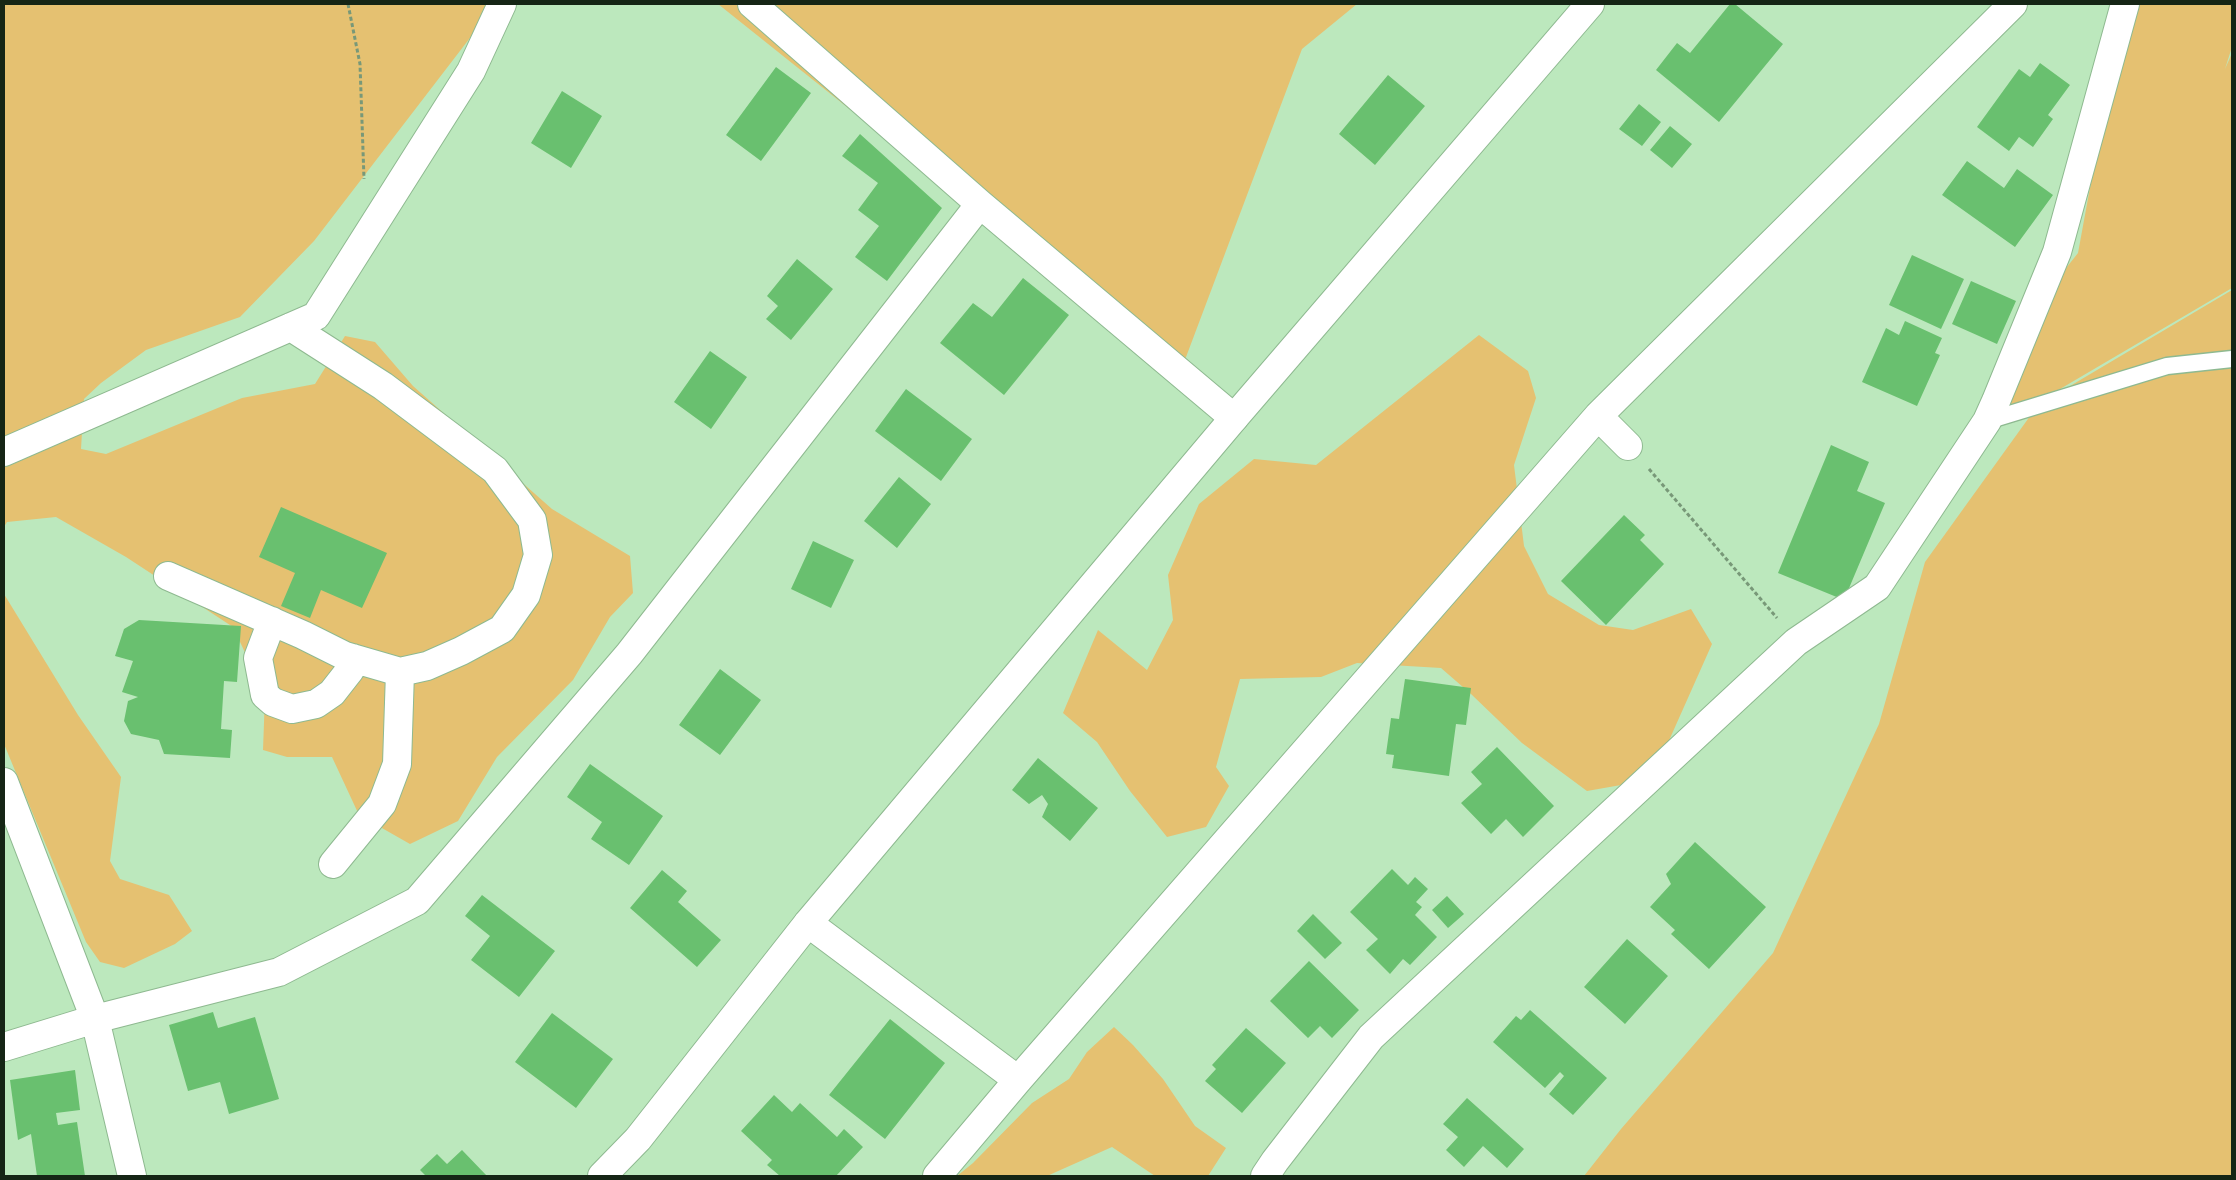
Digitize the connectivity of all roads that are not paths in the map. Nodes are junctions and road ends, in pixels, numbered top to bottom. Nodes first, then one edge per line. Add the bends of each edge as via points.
1 (502, 4) edge
2 (752, 4) edge
3 (1590, 4) edge
4 (2013, 4) edge
5 (2125, 4) edge
6 (980, 204) junction
7 (291, 327) junction
8 (2232, 359) edge
9 (1598, 416) junction
10 (1234, 418) junction
11 (1987, 421) junction
12 (1628, 446) road end
13 (4, 452) edge
14 (168, 576) dead end
15 (272, 621) junction
16 (353, 658) junction
17 (400, 672) junction
18 (4, 782) edge
19 (334, 864) dead end
20 (808, 923) junction
21 (95, 1019) junction
22 (4, 1047) edge
23 (1018, 1080) junction
24 (132, 1176) edge
25 (602, 1176) edge
26 (937, 1176) edge
27 (1265, 1176) edge

1 - 7 street via 471,71 316,316
2 - 6 street
3 - 10 street
4 - 9 street
5 - 11 street via 2057,252
6 - 10 street
6 - 21 street via 629,654 417,901 279,972
7 - 13 street
7 - 17 street via 383,386 495,470 532,520 538,555 526,595 502,629 428,666
8 - 11 lane via 2167,366
9 - 12 street
9 - 23 street
10 - 20 street
11 - 27 street via 1877,587 1796,642 1371,1037
14 - 15 street
15 - 16 street
15 - 16 street via 258,658 265,695 273,702 292,709 316,704 332,693 350,670
16 - 17 street
17 - 19 street via 397,764 382,804
18 - 21 street
20 - 23 street
20 - 25 street via 638,1139
21 - 22 street
21 - 24 street
23 - 26 street

